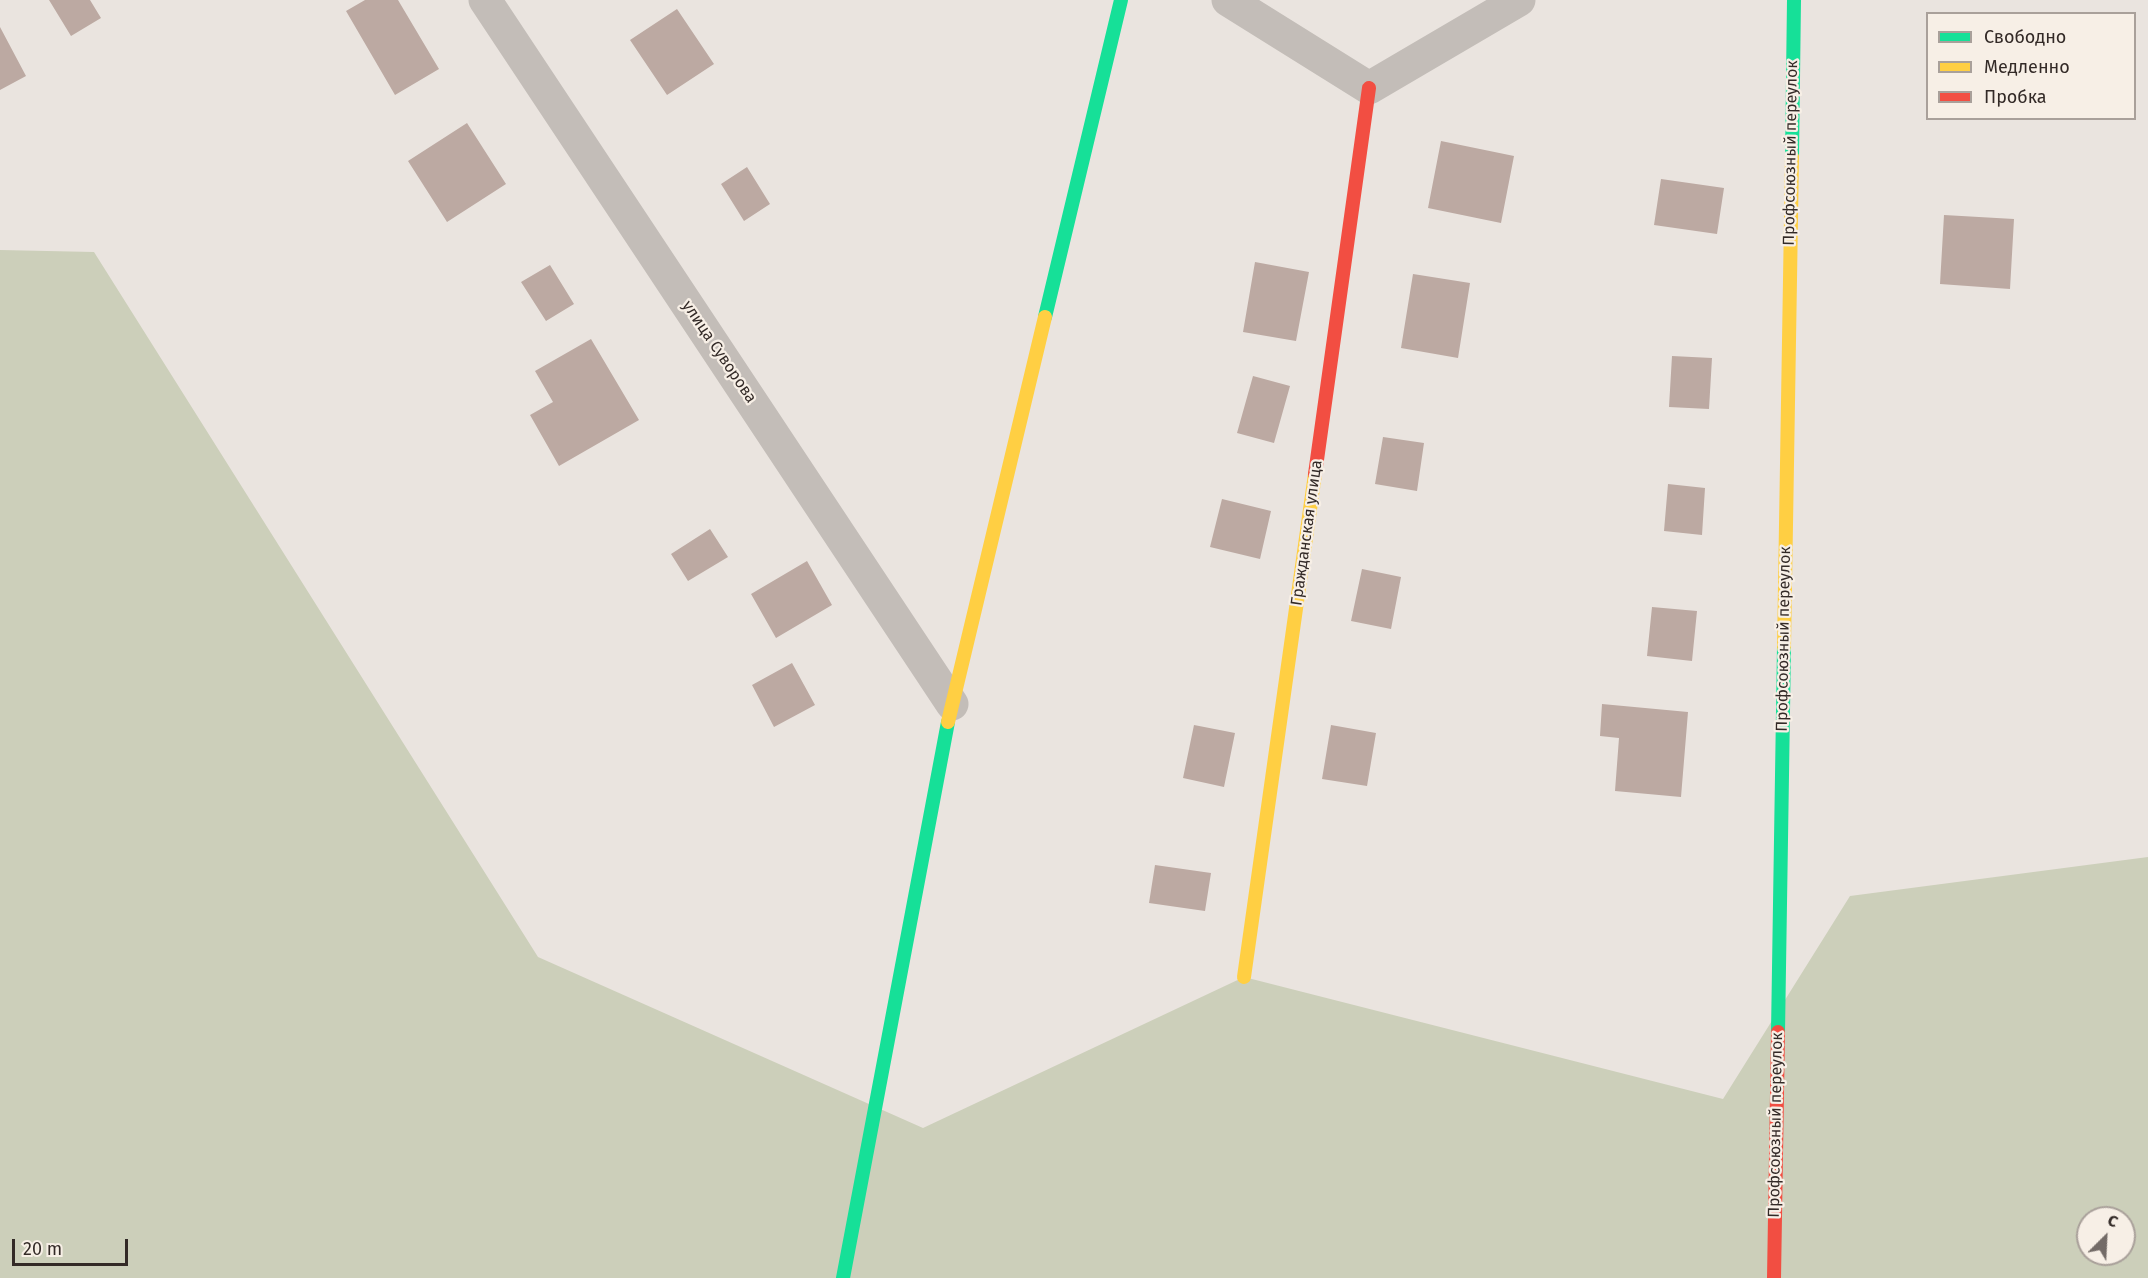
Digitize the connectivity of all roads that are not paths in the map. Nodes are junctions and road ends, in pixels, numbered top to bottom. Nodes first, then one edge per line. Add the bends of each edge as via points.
1 (485, 0) edge
2 (1121, 0) edge
3 (1228, 0) edge
4 (1520, 0) edge
5 (1794, 0) edge
6 (1369, 88) junction
7 (952, 704) junction
8 (1244, 977) dead end
9 (843, 1278) edge
10 (1774, 1278) edge

1 - 7 street, улица Суворова
2 - 7 street
3 - 6 street
4 - 6 street
5 - 10 street, Профсоюзный переулок
6 - 8 street, Гражданская улица
7 - 9 street

